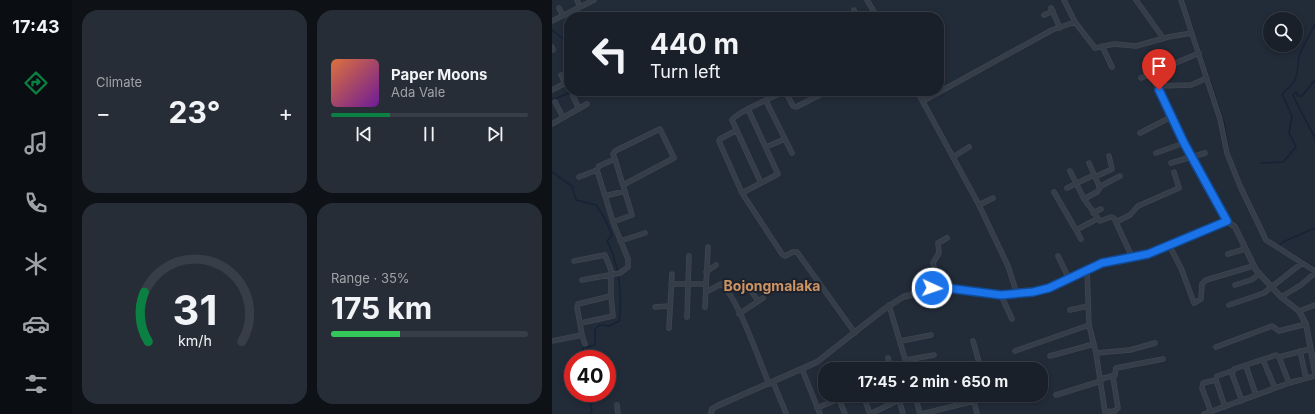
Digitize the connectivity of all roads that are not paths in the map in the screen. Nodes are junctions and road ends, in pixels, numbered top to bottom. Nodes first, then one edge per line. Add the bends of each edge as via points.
1 (576, 0) edge
2 (594, 0) edge
3 (867, 0) edge
4 (1064, 0) edge
5 (1136, 0) edge
6 (1181, 0) edge
7 (580, 7) junction
8 (559, 8) dead end
9 (571, 12) edge
10 (874, 12) edge
11 (1044, 15) dead end
12 (563, 16) joint
13 (552, 21) edge
14 (1075, 22) junction
15 (1060, 28) junction
16 (1192, 33) junction
17 (1163, 38) junction
18 (1102, 46) junction
19 (1199, 53) junction
20 (1112, 67) dead end
21 (1151, 74) junction
22 (561, 75) dead end
23 (564, 78) edge
24 (1142, 78) dead end
25 (1207, 78) junction
26 (564, 84) edge
27 (1157, 86) junction
28 (944, 89) edge
29 (552, 90) edge
30 (573, 96) dead end
31 (776, 96) edge
32 (788, 96) edge
33 (818, 96) edge
34 (920, 96) edge
35 (932, 96) edge
36 (766, 101) junction
37 (923, 101) junction
38 (555, 102) dead end
39 (587, 104) dead end
40 (579, 109) junction
41 (748, 109) junction
42 (563, 117) junction
43 (1171, 117) junction
44 (552, 124) edge
45 (737, 130) junction
46 (1140, 133) dead end
47 (785, 139) junction
48 (1184, 143) junction
49 (766, 147) junction
50 (969, 147) dead end
51 (792, 153) dead end
52 (1156, 153) dead end
53 (1205, 153) dead end
54 (1109, 156) dead end
55 (953, 157) junction
56 (1192, 158) junction
57 (615, 159) junction
58 (1089, 163) dead end
59 (1171, 163) dead end
60 (597, 170) junction
61 (1070, 171) dead end
62 (1174, 172) dead end
63 (1095, 176) junction
64 (1120, 176) dead end
65 (579, 177) dead end
66 (762, 183) junction
67 (1076, 184) junction
68 (623, 185) junction
69 (1099, 187) junction
70 (1067, 188) dead end
71 (625, 191) junction
72 (1054, 192) dead end
73 (742, 193) junction
74 (605, 196) junction
75 (993, 198) dead end
76 (1084, 199) junction
77 (979, 206) junction
78 (1101, 209) dead end
79 (1094, 213) junction
80 (1097, 219) junction
81 (1227, 221) junction
82 (613, 222) junction
83 (1116, 222) junction
84 (1076, 230) junction
85 (645, 233) dead end
86 (947, 238) dead end
87 (1081, 239) dead end
88 (620, 241) junction
89 (1169, 245) junction
90 (708, 247) dead end
91 (1245, 248) junction
92 (1228, 254) dead end
93 (689, 256) dead end
94 (1058, 256) dead end
95 (1132, 257) junction
96 (574, 261) dead end
97 (1302, 263) junction
98 (716, 265) dead end
99 (1253, 266) junction
100 (1087, 269) junction
101 (706, 272) junction
102 (1315, 272) edge
103 (613, 274) junction
104 (672, 274) dead end
105 (1260, 274) junction
106 (1069, 279) junction
107 (582, 280) dead end
108 (671, 284) junction
109 (706, 284) junction
110 (688, 285) junction
111 (1235, 285) dead end
112 (939, 287) junction
113 (1272, 288) junction
114 (706, 292) junction
115 (752, 292) dead end
116 (1017, 294) junction
117 (1001, 295) junction
118 (612, 296) junction
119 (1281, 297) junction
120 (763, 298) dead end
121 (758, 301) junction
122 (889, 305) junction
123 (1229, 305) dead end
124 (1315, 305) edge
125 (670, 306) junction
126 (1088, 306) junction
127 (705, 307) dead end
128 (655, 308) dead end
129 (1070, 310) dead end
130 (1299, 312) junction
131 (739, 314) junction
132 (687, 317) dead end
133 (1012, 319) dead end
134 (581, 323) junction
135 (1306, 324) junction
136 (1089, 325) junction
137 (669, 328) dead end
138 (853, 334) junction
139 (582, 335) junction
140 (931, 335) dead end
141 (552, 341) edge
142 (901, 341) junction
143 (973, 341) dead end
144 (1155, 343) dead end
145 (585, 344) dead end
146 (1094, 344) junction
147 (1216, 347) dead end
148 (1312, 350) edge
149 (1015, 351) dead end
150 (1096, 352) junction
151 (1300, 352) junction
152 (934, 355) dead end
153 (1050, 356) dead end
154 (1279, 357) junction
155 (888, 358) dead end
156 (1163, 359) dead end
157 (906, 360) joint
158 (1263, 360) junction
159 (889, 362) edge
160 (979, 362) edge
161 (1246, 366) junction
162 (802, 369) junction
163 (1232, 371) junction
164 (1315, 372) edge
165 (1113, 376) junction
166 (1315, 376) edge
167 (1306, 378) junction
168 (1101, 380) junction
169 (1216, 380) junction
170 (771, 383) junction
171 (1289, 383) junction
172 (1275, 388) junction
173 (1056, 395) dead end
174 (1256, 396) junction
175 (1242, 401) junction
176 (831, 402) edge
177 (839, 402) edge
178 (866, 402) edge
179 (890, 402) edge
180 (899, 402) edge
181 (918, 402) edge
182 (970, 402) edge
183 (974, 402) edge
184 (617, 405) dead end
185 (1225, 407) junction
186 (817, 408) junction
187 (1212, 412) edge
188 (786, 413) edge
189 (1114, 413) edge
190 (618, 414) edge
191 (711, 414) edge
192 (820, 414) edge
193 (845, 414) edge
194 (870, 414) edge
195 (903, 414) edge
196 (921, 414) edge
197 (977, 414) edge
198 (1204, 414) edge

1 - 7 street
2 - 7 street
3 - 10 street
4 - 14 street
5 - 17 street
6 - 16 street
7 - 9 street
8 - 12 street
11 - 15 street via 1052,10
12 - 13 street
14 - 15 street
14 - 18 street via 1093,48
15 - 28 street
16 - 17 street
16 - 19 street
17 - 18 street via 1136,46
18 - 20 street
19 - 21 street
19 - 25 street
21 - 24 street
21 - 27 street
22 - 23 street
25 - 27 street via 1191,85
25 - 97 street via 1220,119 1227,154 1261,233 1266,240
26 - 29 street
27 - 43 street
30 - 40 street
31 - 36 street
32 - 33 street via 796,107
34 - 37 street
35 - 37 street
36 - 41 street
36 - 47 street
37 - 55 street
38 - 42 street
39 - 40 street
40 - 42 street
41 - 45 street via 733,117
41 - 49 street
42 - 44 street
43 - 46 street
43 - 48 street
45 - 66 street
45 - 73 street via 719,141
47 - 49 street
47 - 51 street
48 - 52 street
48 - 56 street
49 - 66 street via 778,174
50 - 55 street
53 - 56 street
54 - 63 street via 1113,168
55 - 77 street
56 - 59 street
56 - 81 street
57 - 60 street via 599,166
57 - 68 street
57 - 68 street via 615,151 660,129 674,158
58 - 63 street
60 - 65 street
60 - 74 street
61 - 67 street
62 - 83 street via 1179,188 1138,206 1130,215
63 - 67 street
63 - 69 street
64 - 69 street
66 - 73 street
67 - 70 street
67 - 76 street
68 - 71 street
69 - 76 street via 1099,191
71 - 74 street
71 - 82 street via 632,214
72 - 84 street
73 - 138 street via 782,254 785,256 797,252
74 - 82 street
75 - 77 street
76 - 79 street
77 - 116 street via 1008,266
78 - 79 street
79 - 80 street
80 - 83 street via 1101,222 1111,217
80 - 84 street
81 - 89 street
81 - 91 street via 1235,227
82 - 88 street
83 - 95 street
84 - 87 street
85 - 88 street
86 - 112 street via 938,243 939,253 933,263
88 - 103 street via 628,259 628,267 620,273
89 - 95 street via 1148,254
89 - 99 street via 1194,303 1201,299 1202,284 1206,280
90 - 101 street
91 - 92 street
91 - 99 street
93 - 110 street
94 - 106 street
95 - 100 street
96 - 103 street via 605,255
97 - 102 street
97 - 113 street
98 - 101 street
99 - 105 street
100 - 106 street
100 - 126 street
101 - 109 street
102 - 119 street via 1301,285
103 - 107 street
103 - 118 street
104 - 108 street
105 - 111 street
105 - 113 street
106 - 116 street via 1049,288
108 - 110 street
108 - 125 street
109 - 110 street
109 - 114 street
110 - 132 street
112 - 117 street
112 - 122 street via 903,297
113 - 119 street
113 - 123 street
114 - 127 street
114 - 131 street via 721,284 724,286
115 - 121 street
116 - 117 street
117 - 133 street
118 - 134 street via 613,316
118 - 134 street via 578,304
119 - 130 street
120 - 121 street
121 - 131 street
122 - 138 street
122 - 142 street
124 - 130 street
125 - 128 street
125 - 137 street
126 - 129 street
126 - 136 street
130 - 135 street
131 - 170 street
134 - 139 street
135 - 147 street via 1279,331 1272,326
135 - 148 street
136 - 146 street
136 - 149 street
138 - 162 street via 817,362
139 - 141 street
139 - 145 street
140 - 142 street
142 - 157 street
143 - 160 street
144 - 150 street via 1130,350
146 - 150 street
146 - 153 street
148 - 151 street
148 - 164 street
150 - 168 street
151 - 154 street
151 - 167 street
152 - 157 street
154 - 158 street
154 - 171 street
155 - 159 street
156 - 165 street via 1116,368
158 - 161 street
158 - 172 street
161 - 163 street
161 - 174 street
162 - 170 street
162 - 186 street
163 - 169 street via 1217,376
163 - 175 street
165 - 168 street
165 - 189 street via 1118,408
166 - 167 street
167 - 171 street
168 - 173 street
168 - 189 street via 1105,412
169 - 185 street
169 - 187 street via 1202,384
170 - 188 street
170 - 191 street via 717,406 712,409
171 - 172 street
172 - 174 street
174 - 175 street
175 - 185 street
176 - 186 street
177 - 193 street
178 - 194 street
179 - 194 street
180 - 195 street
181 - 196 street
182 - 196 street
183 - 197 street
184 - 190 street
185 - 187 street
186 - 192 street
187 - 198 street

